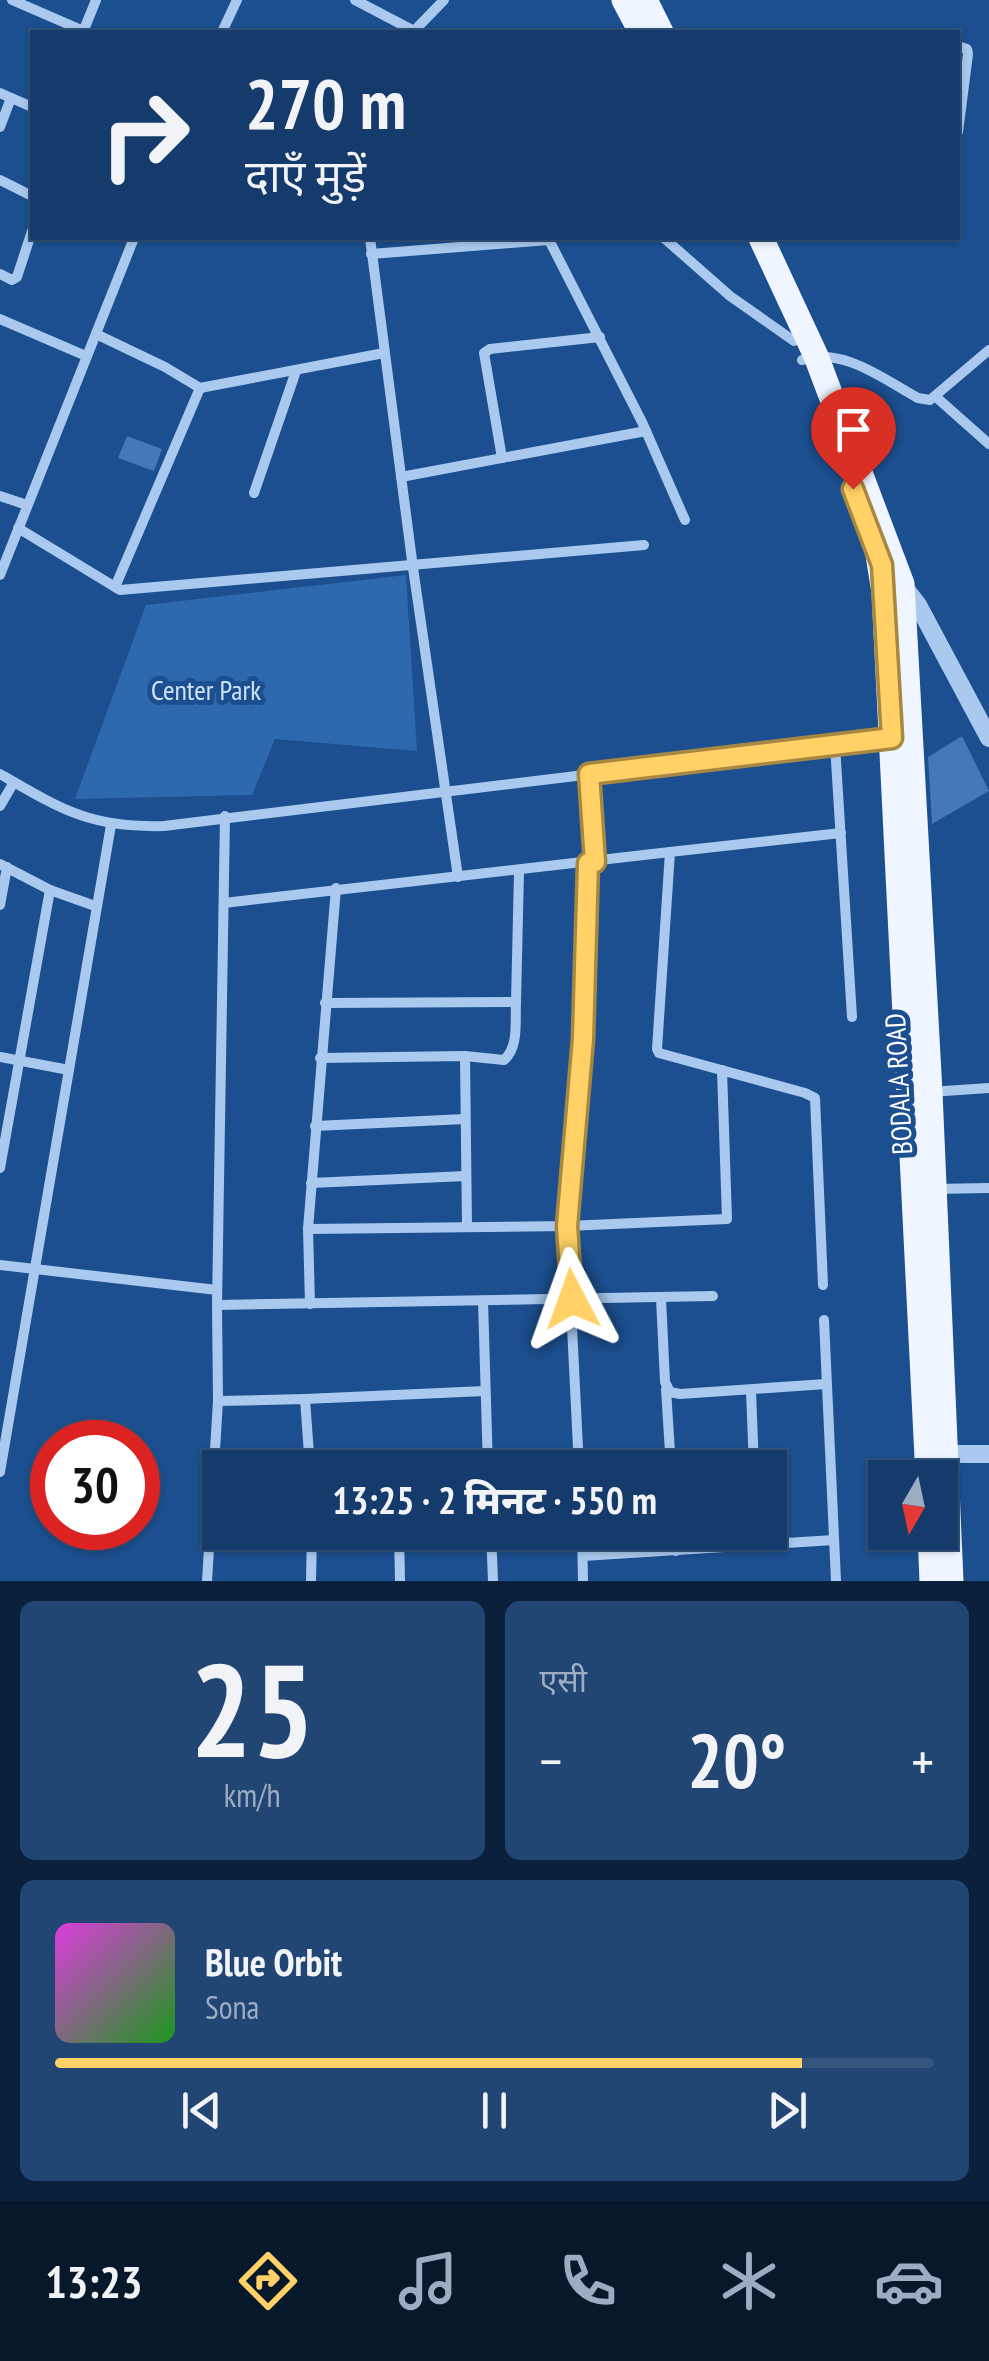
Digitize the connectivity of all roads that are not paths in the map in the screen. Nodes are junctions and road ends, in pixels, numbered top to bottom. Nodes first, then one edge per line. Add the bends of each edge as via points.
1 (12, 0) edge
2 (96, 0) edge
3 (238, 0) edge
4 (355, 0) edge
5 (444, 0) edge
6 (624, 0) edge
7 (645, 0) edge
8 (80, 30) edge
9 (85, 30) edge
10 (223, 30) edge
11 (410, 30) edge
12 (416, 30) edge
13 (640, 30) edge
14 (660, 30) edge
15 (960, 47) edge
16 (6, 95) edge
17 (30, 106) edge
18 (960, 116) edge
19 (0, 127) edge
20 (0, 180) edge
21 (30, 195) edge
22 (30, 237) edge
23 (133, 240) edge
24 (370, 240) edge
25 (526, 240) edge
26 (549, 240) edge
27 (666, 240) edge
28 (745, 240) edge
29 (762, 240) edge
30 (372, 254) junction
31 (0, 274) edge
32 (0, 319) edge
33 (96, 334) junction
34 (600, 338) junction
35 (989, 350) edge
36 (804, 352) junction
37 (384, 353) junction
38 (86, 356) junction
39 (296, 371) junction
40 (200, 388) junction
41 (936, 397) junction
42 (646, 431) junction
43 (989, 444) edge
44 (502, 458) junction
45 (401, 476) junction
46 (254, 492) dead end
47 (0, 496) edge
48 (27, 505) junction
49 (685, 520) dead end
50 (18, 528) junction
51 (644, 545) dead end
52 (882, 565) junction
53 (413, 568) junction
54 (0, 575) edge
55 (902, 584) junction
56 (115, 587) junction
57 (901, 737) junction
58 (989, 738) edge
59 (834, 745) junction
60 (0, 774) edge
61 (589, 774) junction
62 (14, 782) junction
63 (447, 792) junction
64 (0, 806) edge
65 (225, 816) junction
66 (111, 825) junction
67 (842, 833) junction
68 (670, 852) junction
69 (592, 863) junction
70 (3, 866) edge
71 (519, 871) junction
72 (458, 876) junction
73 (336, 888) junction
74 (50, 890) junction
75 (224, 904) junction
76 (0, 905) edge
77 (96, 906) junction
78 (516, 1002) junction
79 (324, 1003) junction
80 (852, 1017) dead end
81 (465, 1056) junction
82 (0, 1058) edge
83 (320, 1058) junction
84 (20, 1061) junction
85 (69, 1070) junction
86 (722, 1070) junction
87 (989, 1088) edge
88 (930, 1092) junction
89 (466, 1120) junction
90 (315, 1126) junction
91 (0, 1168) edge
92 (466, 1176) junction
93 (311, 1183) junction
94 (989, 1188) edge
95 (933, 1189) junction
96 (567, 1226) junction
97 (467, 1227) junction
98 (308, 1229) junction
99 (0, 1266) edge
100 (36, 1272) junction
101 (823, 1285) dead end
102 (217, 1290) junction
103 (712, 1296) dead end
104 (661, 1298) junction
105 (572, 1299) junction
106 (483, 1301) junction
107 (310, 1304) junction
108 (216, 1305) junction
109 (824, 1320) dead end
110 (826, 1384) junction
111 (666, 1387) junction
112 (485, 1391) junction
113 (751, 1391) junction
114 (306, 1398) junction
115 (218, 1401) junction
116 (309, 1450) edge
117 (487, 1450) edge
118 (578, 1450) edge
119 (669, 1450) edge
120 (753, 1450) edge
121 (989, 1454) edge
122 (933, 1460) edge
123 (933, 1460) edge
124 (947, 1460) edge
125 (0, 1472) edge
126 (834, 1540) junction
127 (787, 1543) edge
128 (312, 1550) edge
129 (399, 1550) edge
130 (492, 1550) edge
131 (583, 1550) edge
132 (690, 1550) edge
133 (931, 1550) edge
134 (946, 1550) edge
135 (676, 1551) joint
136 (583, 1556) junction
137 (207, 1581) edge
138 (311, 1581) edge
139 (400, 1581) edge
140 (493, 1581) edge
141 (583, 1581) edge
142 (836, 1581) edge
143 (932, 1581) edge
144 (951, 1581) edge

1 - 8 street
2 - 9 street
3 - 10 street
4 - 11 street
5 - 12 street
6 - 13 main road
7 - 14 main road
15 - 18 street via 968,54
16 - 17 street
16 - 19 street
20 - 21 street
22 - 31 street via 16,277
23 - 33 street
24 - 30 street
25 - 30 street
26 - 34 street
27 - 36 street
28 - 36 main road
29 - 36 main road
30 - 37 street
32 - 38 street
33 - 38 street
33 - 40 street
34 - 42 street
34 - 44 street via 484,353
35 - 41 street
36 - 41 street via 849,360 918,398
36 - 52 main road, BODALA ROAD
36 - 55 main road, BODALA ROAD
37 - 39 street
37 - 45 street
38 - 48 street
39 - 40 street
39 - 46 street
40 - 56 street
41 - 43 street
42 - 44 street
42 - 49 street
44 - 45 street
45 - 53 street
47 - 48 street
48 - 50 street
50 - 54 street
50 - 56 street
51 - 53 street
52 - 55 street
52 - 57 main road, BODALA ROAD
53 - 56 street
53 - 63 street
55 - 57 main road, BODALA ROAD
55 - 58 street
57 - 59 street
57 - 88 main road, BODALA ROAD
57 - 122 main road, BODALA ROAD
59 - 61 street
59 - 67 street
60 - 62 street
61 - 63 street
61 - 69 street
62 - 64 street
62 - 66 street via 76,816
63 - 65 street
63 - 72 street
65 - 66 street via 164,826
65 - 75 street
66 - 77 street
67 - 68 street
67 - 80 street
68 - 69 street
68 - 86 street via 657,1051
69 - 71 street
69 - 96 street
70 - 74 street
70 - 76 street
71 - 72 street
71 - 78 street
72 - 73 street
73 - 75 street
73 - 79 street
74 - 77 street
74 - 84 street
75 - 102 street
77 - 85 street
78 - 79 street
78 - 81 street via 510,1056
79 - 83 street
81 - 83 street
81 - 89 street
82 - 84 street
83 - 90 street
84 - 85 street
84 - 91 street
85 - 100 street
86 - 96 street via 727,1220
86 - 101 street via 815,1098
87 - 88 street
88 - 95 main road, BODALA ROAD
89 - 90 street
89 - 92 street
90 - 93 street
92 - 93 street
92 - 97 street
93 - 98 street
94 - 95 street
95 - 123 main road, BODALA ROAD
96 - 97 street
96 - 105 street
97 - 98 street
98 - 107 street
99 - 100 street
100 - 102 street
100 - 125 street
102 - 108 street
103 - 104 street
104 - 105 street
104 - 111 street
105 - 106 street
105 - 118 street
106 - 107 street
106 - 112 street
107 - 108 street
108 - 115 street
109 - 110 street
110 - 113 street
110 - 126 street
111 - 113 street via 680,1394
111 - 119 street
112 - 114 street
112 - 117 street
113 - 120 street
114 - 115 street
114 - 116 street
115 - 137 street
121 - 124 street
126 - 127 street
126 - 142 street
128 - 138 street
129 - 139 street
130 - 140 street
131 - 136 street
132 - 135 street
133 - 143 main road
134 - 144 main road, BODALA ROAD
135 - 136 street
136 - 141 street

